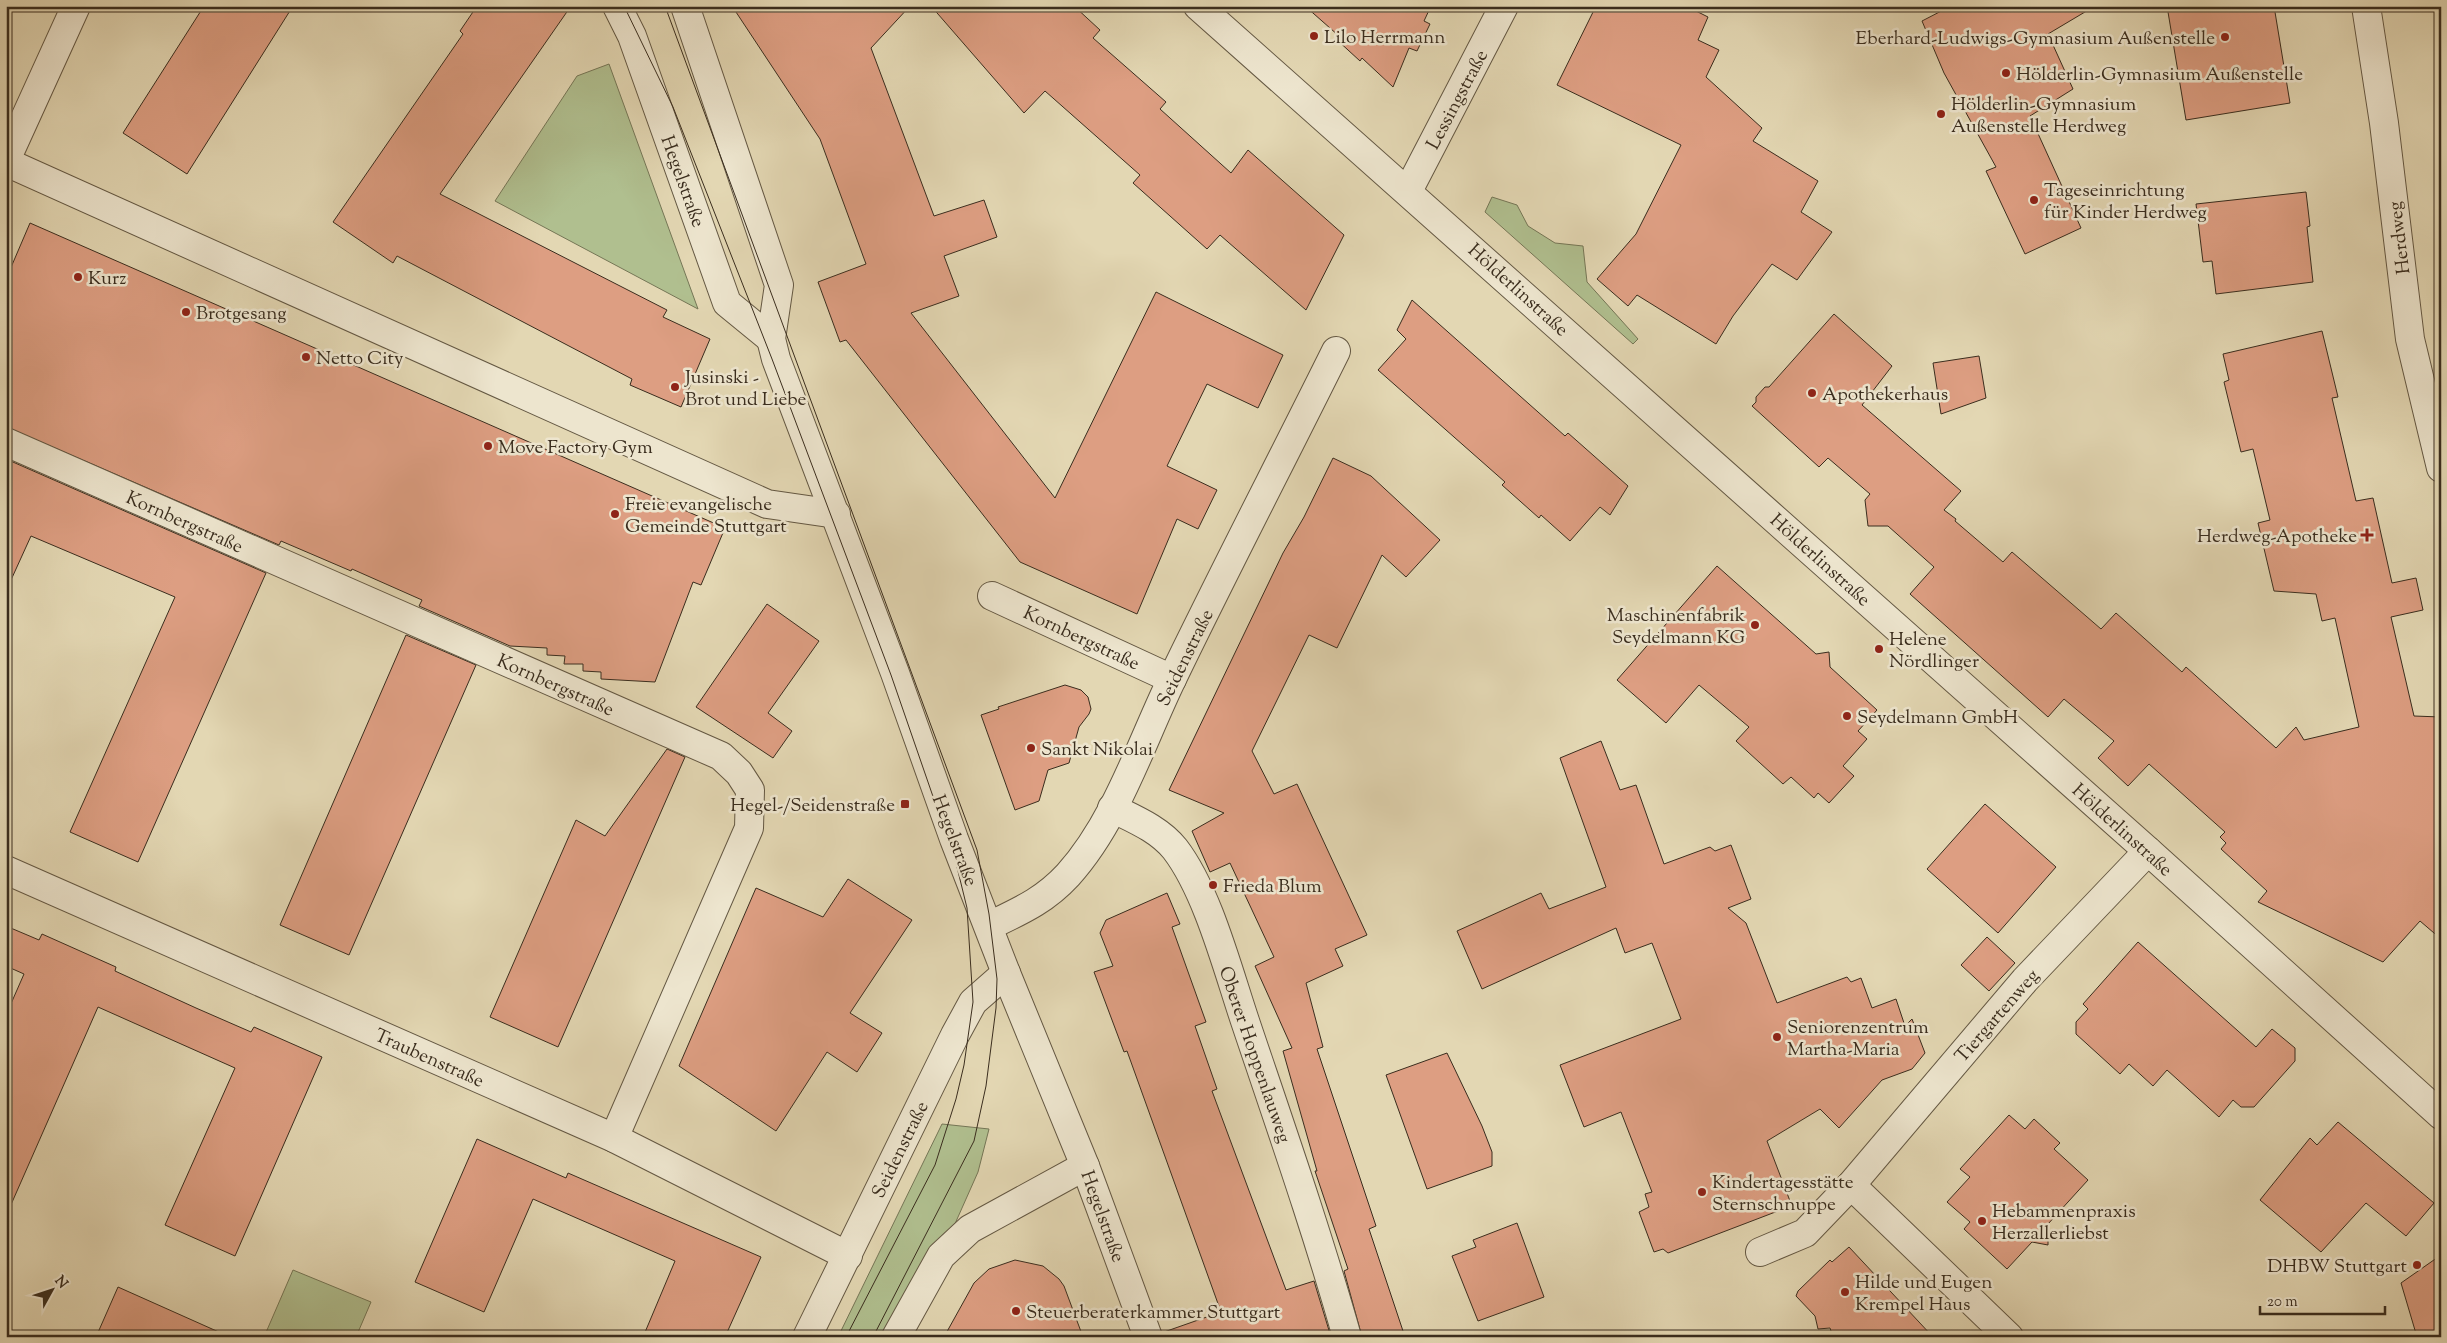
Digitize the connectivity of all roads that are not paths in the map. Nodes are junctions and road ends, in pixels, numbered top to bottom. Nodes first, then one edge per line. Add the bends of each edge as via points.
1 (76, 6) edge
2 (617, 6) edge
3 (685, 6) edge
4 (1198, 6) edge
5 (1504, 6) edge
6 (2366, 6) edge
7 (6, 161) edge
8 (1408, 191) junction
9 (771, 339) junction
10 (1336, 351) dead end
11 (6, 442) edge
12 (2441, 468) edge
13 (836, 514) junction
14 (992, 596) dead end
15 (1172, 679) junction
16 (1112, 808) junction
17 (2148, 851) junction
18 (6, 870) edge
19 (989, 926) junction
20 (1006, 973) junction
21 (2441, 1115) edge
22 (614, 1138) junction
23 (1085, 1166) junction
24 (1851, 1186) junction
25 (1760, 1252) dead end
26 (848, 1256) junction
27 (807, 1337) edge
28 (896, 1337) edge
29 (1148, 1337) edge
30 (1348, 1337) edge
31 (2009, 1337) edge

1 - 7 street
2 - 9 street, Hegelstraße via 632,36 728,303
3 - 9 street, Hegelstraße via 779,285
4 - 8 street, Hölderlinstraße
5 - 8 street, Lessingstraße
6 - 12 street, Herdweg via 2384,123 2410,339
7 - 13 street via 767,504
8 - 17 street, Hölderlinstraße
9 - 13 street, Hegelstraße
10 - 15 street, Seidenstraße
11 - 22 street, Kornbergstraße via 721,756 739,773 750,790 749,828
13 - 19 street, Hegelstraße via 954,839
14 - 15 street, Kornbergstraße
15 - 16 street, Seidenstraße
16 - 19 street, Seidenstraße via 1088,850 1067,876 1036,904
16 - 30 street, Oberer Hoppenlauweg via 1151,827 1174,848 1192,877 1218,940
17 - 21 street, Hölderlinstraße
17 - 24 street, Tiergartenweg via 2025,980
18 - 22 street, Traubenstraße
19 - 20 street, Hegelstraße
20 - 23 street, Hegelstraße
20 - 26 street, Seidenstraße via 974,1002 955,1034
22 - 26 street, Traubenstraße
23 - 28 street via 970,1229 941,1256
23 - 29 street, Hegelstraße
24 - 25 street, Tiergartenweg via 1805,1233
24 - 31 street
26 - 27 street, Seidenstraße

